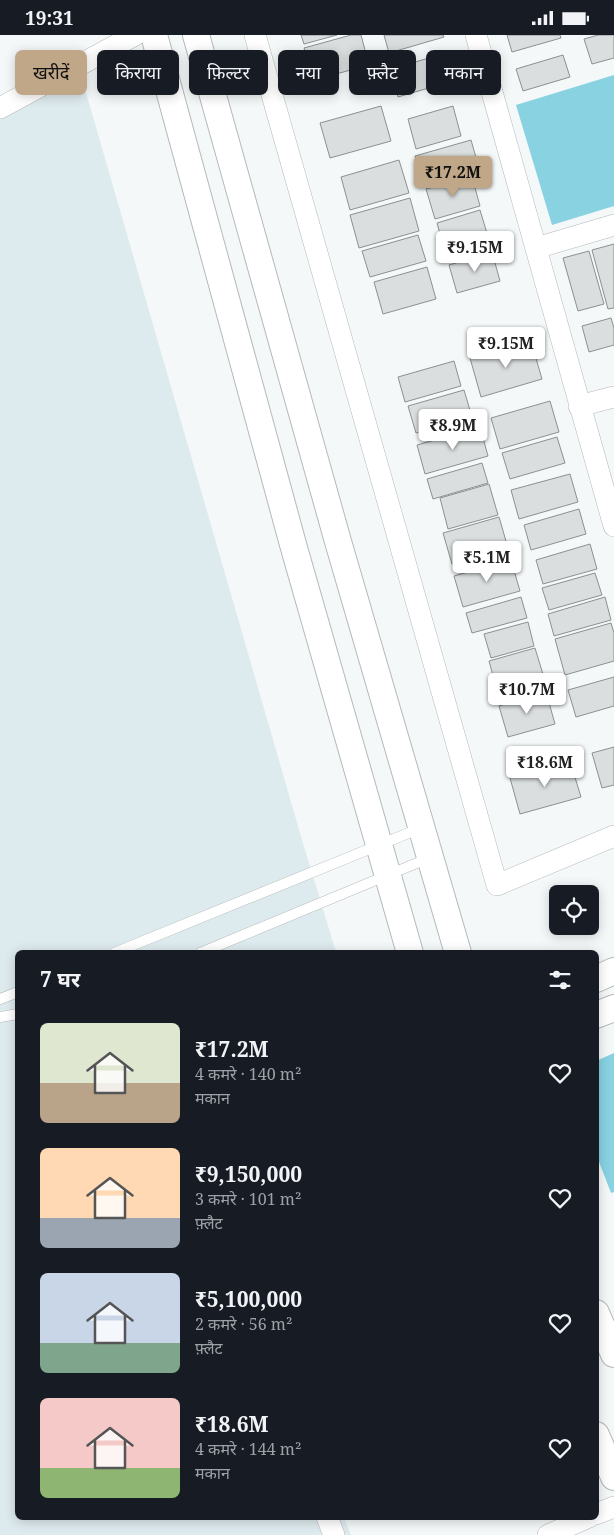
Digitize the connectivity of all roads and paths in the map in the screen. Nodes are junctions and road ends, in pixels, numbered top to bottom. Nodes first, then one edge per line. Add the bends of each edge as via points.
1 (135, 35) edge
2 (154, 35) edge
3 (196, 35) edge
4 (255, 35) edge
5 (476, 35) edge
6 (0, 108) edge
7 (614, 225) edge
8 (536, 248) junction
9 (614, 397) edge
10 (580, 406) junction
11 (614, 525) edge
12 (421, 828) junction
13 (614, 835) edge
14 (379, 844) junction
15 (430, 858) junction
16 (388, 875) junction
17 (121, 950) edge
18 (207, 950) edge
19 (409, 950) edge
20 (457, 950) edge
21 (614, 971) edge
22 (599, 978) edge
23 (15, 993) edge
24 (0, 999) edge
25 (614, 1008) edge
26 (15, 1014) edge
27 (599, 1014) edge
28 (0, 1017) edge
29 (599, 1320) edge
30 (614, 1354) edge
31 (599, 1442) edge
32 (614, 1477) edge
33 (614, 1507) edge
34 (599, 1513) edge
35 (328, 1520) edge
36 (582, 1520) edge
37 (334, 1535) edge
38 (548, 1535) edge

1 - 6 street
2 - 14 street via 294,548
3 - 12 street
4 - 13 street via 497,885
5 - 8 street
7 - 8 street
8 - 10 street
9 - 10 street
10 - 11 street
12 - 14 lane
12 - 15 street
14 - 16 street
14 - 17 lane
15 - 16 lane
15 - 20 street
16 - 18 lane
16 - 19 street
21 - 22 street
23 - 24 lane
25 - 27 street
26 - 28 lane
29 - 30 street
31 - 32 street
33 - 34 street
35 - 37 street
36 - 38 street

